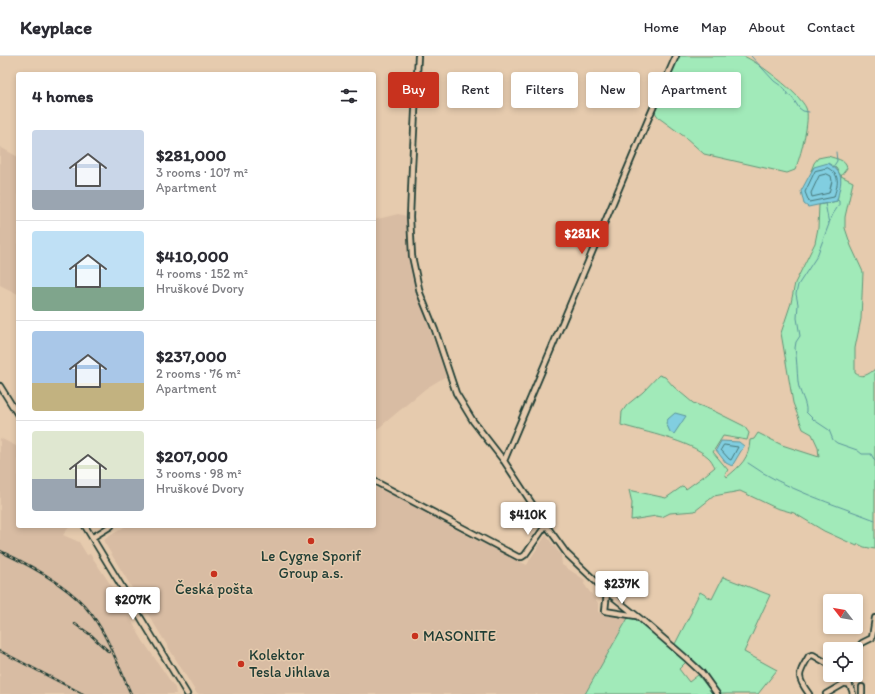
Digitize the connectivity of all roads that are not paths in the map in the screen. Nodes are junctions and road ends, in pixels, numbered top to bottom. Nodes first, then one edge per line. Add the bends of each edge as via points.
1 (418, 56) edge
2 (676, 56) edge
3 (0, 386) edge
4 (16, 412) edge
5 (504, 461) junction
6 (376, 482) edge
7 (546, 525) junction
8 (86, 528) edge
9 (108, 528) edge
10 (92, 538) junction
11 (607, 592) junction
12 (638, 616) junction
13 (875, 618) edge
14 (863, 642) edge
15 (823, 660) edge
16 (843, 682) edge
17 (847, 682) edge
18 (862, 687) dead end
19 (187, 694) edge
20 (716, 694) edge
21 (809, 694) edge
22 (826, 694) edge
23 (853, 694) edge
24 (862, 694) edge

1 - 5 street via 410,218 415,274 456,394
2 - 5 street
3 - 4 street
5 - 7 street
6 - 7 street via 518,557 525,556
7 - 11 street via 571,559
8 - 10 street
9 - 10 street
10 - 19 street
11 - 12 street
11 - 12 street via 606,611
12 - 20 street via 702,673
13 - 14 street via 872,638
15 - 21 street via 813,655 809,656 799,676
16 - 22 street
17 - 23 street
18 - 24 street

